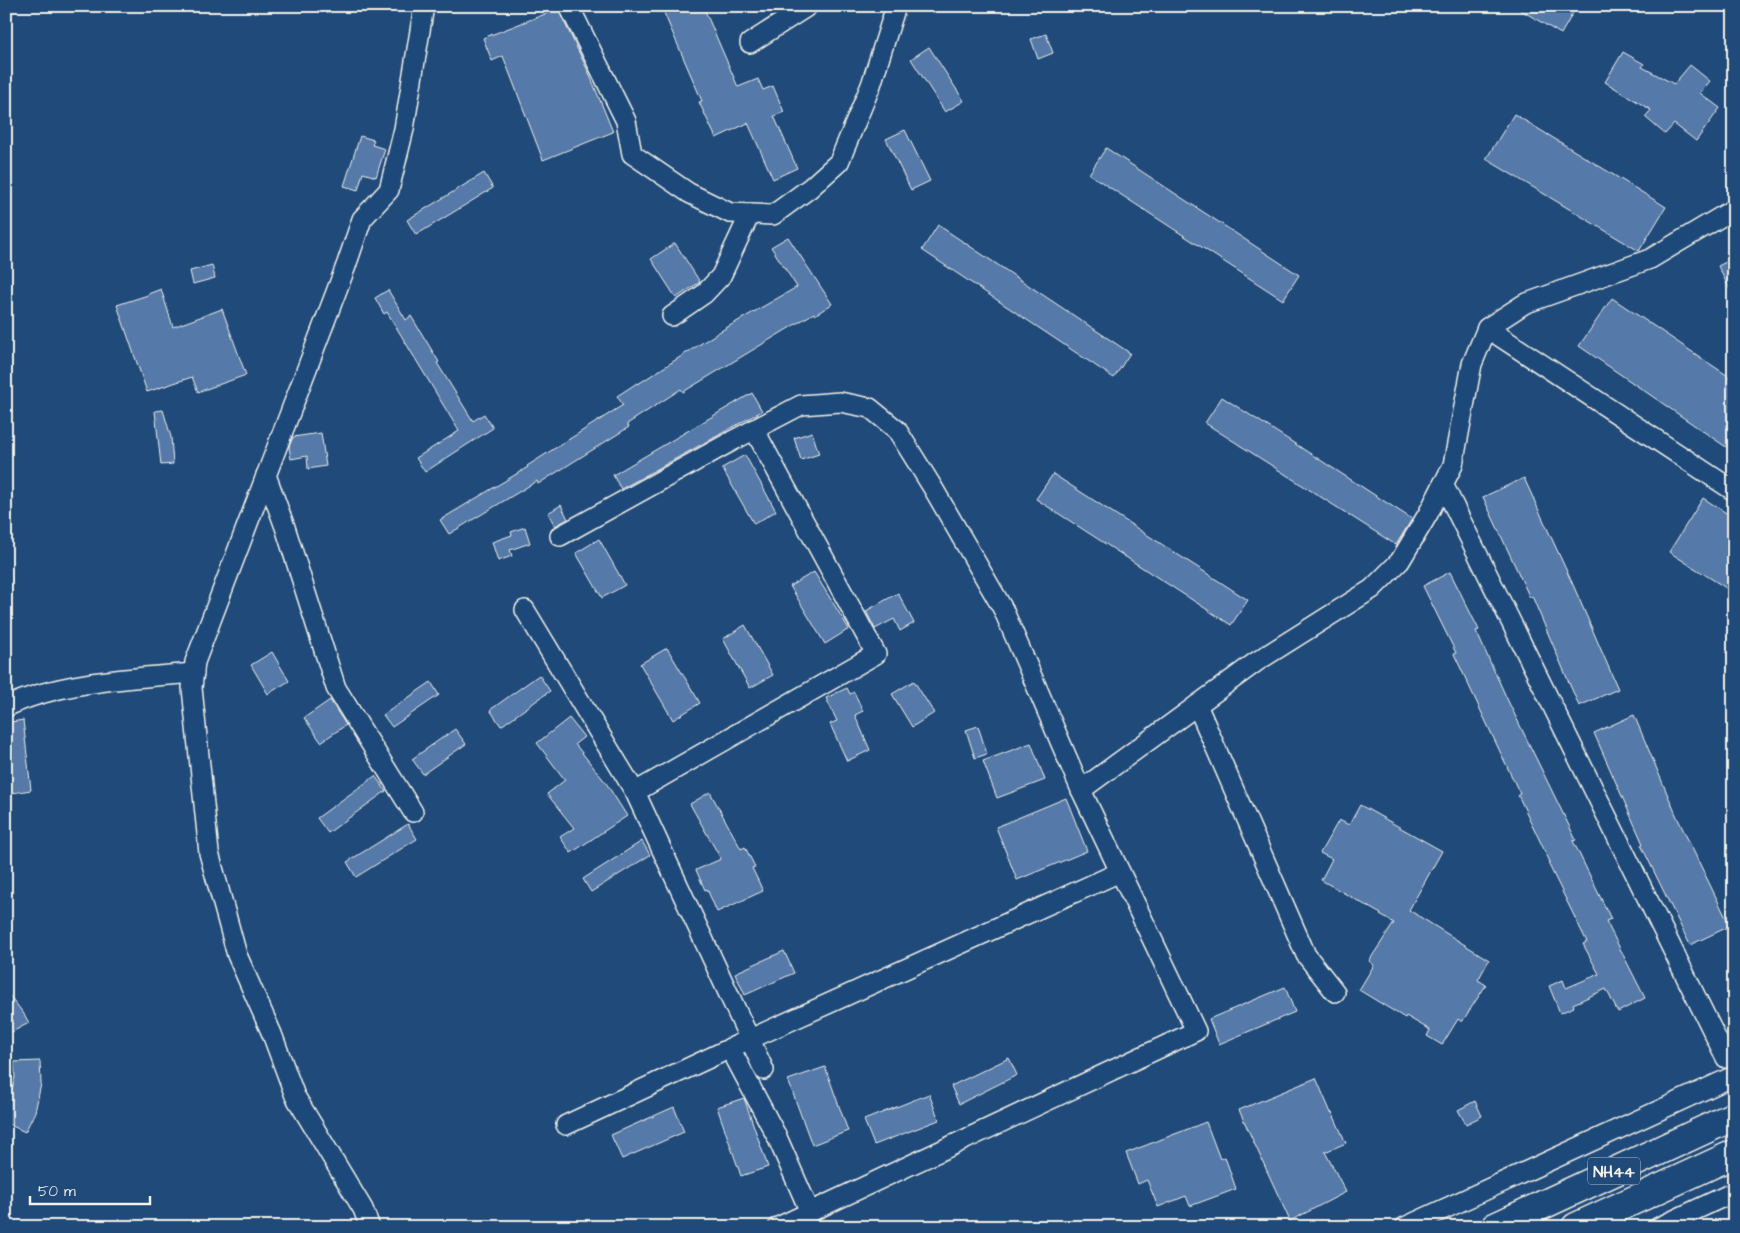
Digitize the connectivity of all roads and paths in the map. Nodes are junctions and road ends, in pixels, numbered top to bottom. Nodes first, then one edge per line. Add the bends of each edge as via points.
1 (424, 6) edge
2 (569, 6) edge
3 (808, 6) edge
4 (896, 6) edge
5 (750, 43) dead end
6 (1734, 209) edge
7 (750, 214) junction
8 (672, 316) dead end
9 (1487, 328) junction
10 (754, 429) junction
11 (266, 475) junction
12 (1443, 484) junction
13 (1734, 491) edge
14 (560, 536) dead end
15 (525, 610) dead end
16 (194, 673) junction
17 (1197, 705) junction
18 (6, 707) edge
19 (1081, 790) junction
20 (635, 792) junction
21 (413, 812) dead end
22 (1120, 872) junction
23 (1335, 992) dead end
24 (750, 1039) junction
25 (730, 1048) junction
26 (1726, 1058) dead end
27 (764, 1070) dead end
28 (1734, 1076) edge
29 (1734, 1116) edge
30 (566, 1125) dead end
31 (1734, 1154) edge
32 (1734, 1192) edge
33 (810, 1212) junction
34 (370, 1227) edge
35 (778, 1227) edge
36 (1405, 1227) edge
37 (1495, 1227) edge
38 (1576, 1227) edge
39 (1660, 1227) edge

1 - 11 street via 404,129 389,190 362,219
2 - 7 street via 626,121 632,154 689,192 730,213
3 - 5 street
4 - 7 street via 871,85 839,162 773,215
6 - 9 street via 1650,259 1524,304
7 - 8 street via 721,276 704,294
9 - 12 street via 1472,364 1453,465
9 - 13 street
10 - 14 street
10 - 19 street via 800,405 840,402 870,408 897,430 1002,609
10 - 20 street via 876,654
11 - 16 street via 195,662
11 - 21 street via 336,688
12 - 17 street via 1400,561 1372,589 1256,662
12 - 26 street
15 - 20 street
16 - 18 street via 122,679 65,689 26,698
16 - 34 street via 192,688 209,853 237,955 295,1096
17 - 19 street
17 - 23 street via 1306,955
19 - 22 street
20 - 24 street
22 - 24 street
22 - 33 street via 1196,1031
24 - 25 street
24 - 27 street
25 - 30 street
25 - 33 street via 777,1137
28 - 36 street
29 - 37 highway, NH44
31 - 38 highway, NH44
32 - 39 street
33 - 35 street

